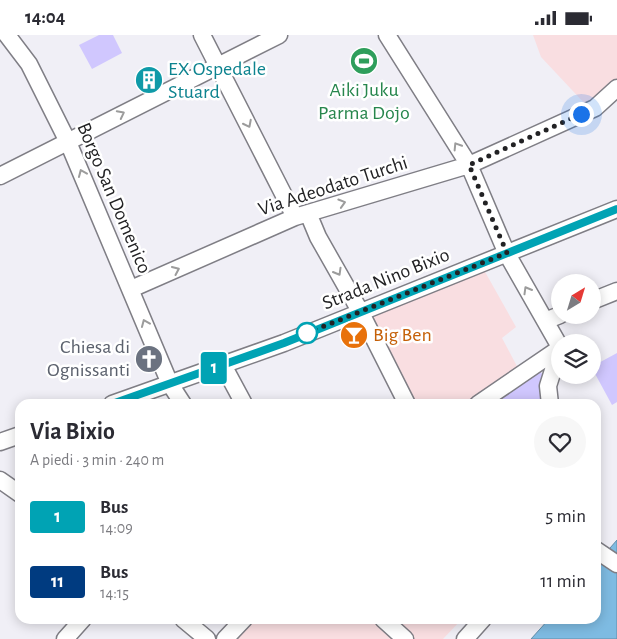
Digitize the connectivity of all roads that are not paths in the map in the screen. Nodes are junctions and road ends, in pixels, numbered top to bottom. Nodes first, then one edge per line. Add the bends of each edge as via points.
1 (7, 35) edge
2 (202, 35) edge
3 (279, 35) edge
4 (387, 35) edge
5 (218, 65) junction
6 (617, 89) edge
7 (68, 141) junction
8 (469, 165) junction
9 (0, 176) edge
10 (617, 209) edge
11 (302, 215) junction
12 (507, 253) junction
13 (131, 289) junction
14 (617, 291) edge
15 (601, 297) edge
16 (360, 311) junction
17 (551, 315) edge
18 (551, 353) edge
19 (223, 365) junction
20 (551, 377) edge
21 (170, 384) junction
22 (126, 399) edge
23 (180, 399) edge
24 (241, 399) edge
25 (404, 399) edge
26 (485, 399) edge
27 (549, 399) edge
28 (15, 437) edge
29 (0, 442) edge
30 (0, 479) edge
31 (15, 490) edge
32 (601, 554) edge
33 (617, 564) edge
34 (78, 624) edge
35 (189, 624) edge
36 (239, 624) edge
37 (388, 624) edge
38 (478, 624) edge
39 (64, 639) edge
40 (207, 639) edge
41 (225, 639) edge
42 (405, 639) edge
43 (465, 639) edge

1 - 7 street, Borgo San Domenico via 29,64
2 - 5 street
3 - 5 street
8 -> 4 street
7 -> 5 street
5 -> 11 street
6 - 8 street, Via Adeodato Turchi via 595,108
7 - 9 street
13 -> 7 street, Borgo San Domenico
11 -> 8 street, Via Adeodato Turchi
8 - 12 street
10 - 12 street, Strada Nino Bixio
13 -> 11 street, Via Adeodato Turchi
11 -> 16 street
12 - 16 street, Strada Nino Bixio
17 -> 12 street
21 -> 13 street, Borgo San Domenico
14 - 15 street
16 - 19 street, Strada Nino Bixio
16 - 25 street
18 - 26 street
19 - 21 street, Strada Nino Bixio
19 - 24 street
20 - 27 street
21 - 22 street, Strada Nino Bixio
21 - 23 street, Borgo San Domenico
28 - 29 street
30 - 31 street
32 - 33 street
34 - 39 street
35 - 40 street
36 - 41 street
37 - 42 street
38 - 43 street

